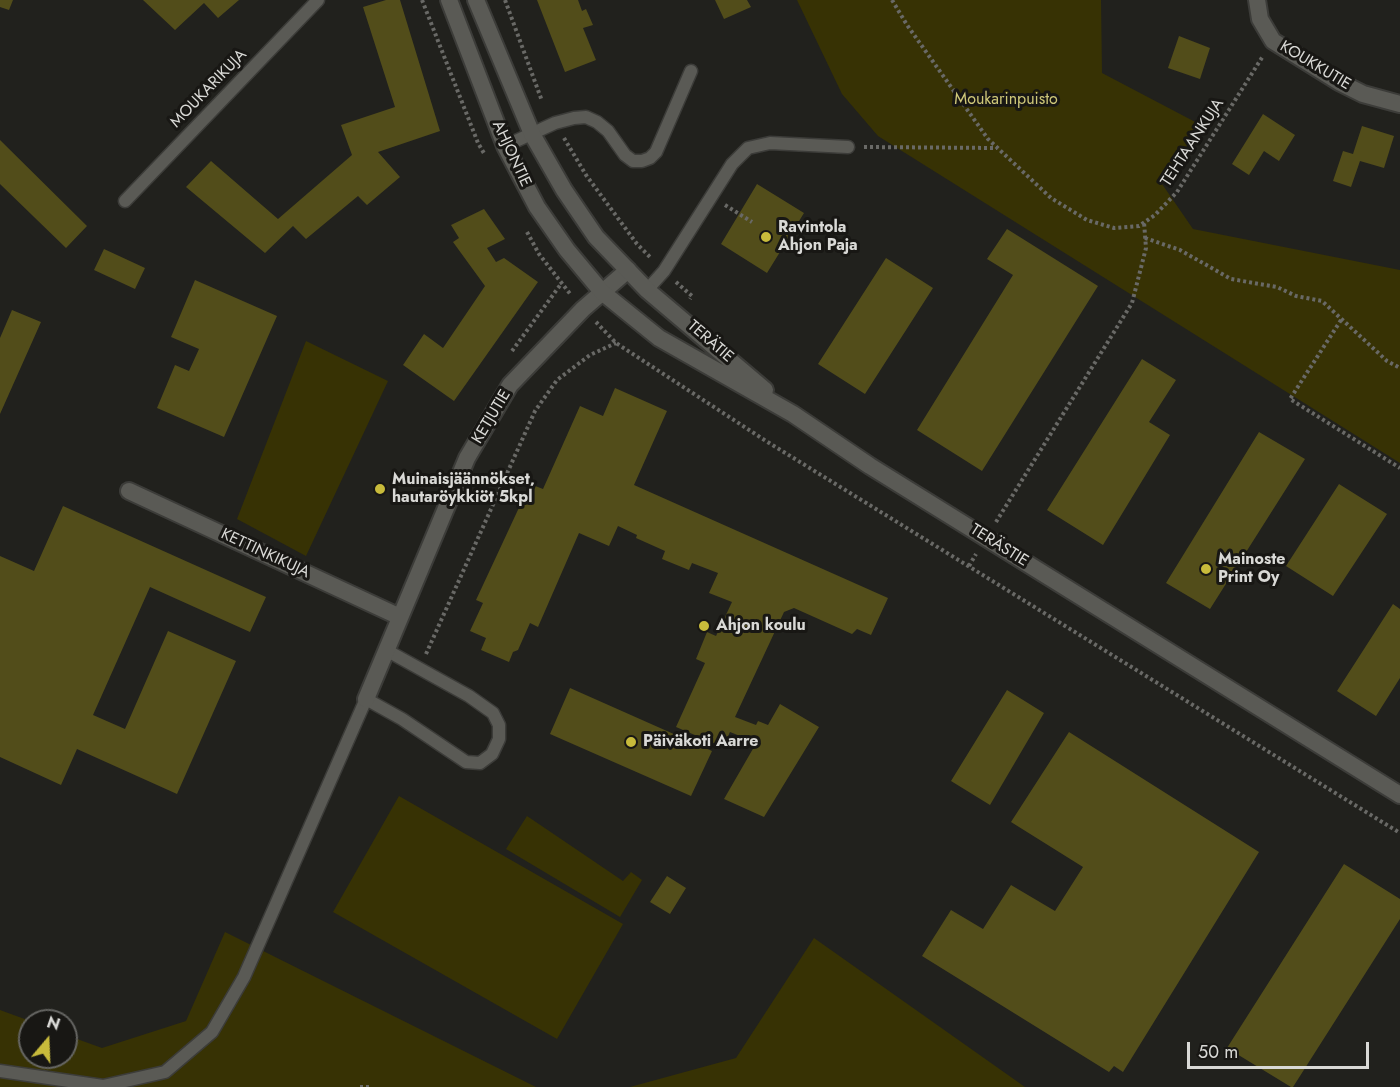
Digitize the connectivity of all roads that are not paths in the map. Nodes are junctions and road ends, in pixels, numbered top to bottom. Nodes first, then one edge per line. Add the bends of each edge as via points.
1 (318, 0) edge
2 (449, 0) edge
3 (476, 0) edge
4 (1257, 0) edge
5 (691, 71) dead end
6 (1400, 104) edge
7 (532, 134) junction
8 (505, 146) junction
9 (848, 147) road end
10 (125, 201) dead end
11 (628, 270) junction
12 (647, 290) junction
13 (602, 292) junction
14 (793, 414) junction
15 (129, 491) dead end
16 (400, 617) junction
17 (386, 650) junction
18 (366, 699) junction
19 (1400, 795) edge
20 (0, 1071) edge

1 - 10 lane, MOUKARIKUJA
2 - 8 street, AHJONTIE
3 - 7 street, AHJONTIE
4 - 6 street, KOUKKUTIE via 1260,19 1273,41 1363,94
5 - 7 lane via 657,152 650,158 633,161 608,132 586,117 555,123
7 - 8 lane
7 - 11 street, AHJONTIE via 596,237
8 - 13 street, AHJONTIE via 537,207
9 - 12 lane via 770,143 748,148 732,164 664,271
11 - 12 street, TERÄTIE
11 - 13 street, KETJUTIE
12 - 14 street, TERÄTIE
13 - 14 street, TERÄSTIE via 659,338
13 - 16 street, KETJUTIE via 510,385 467,458
14 - 19 street, TERÄSTIE via 870,466
15 - 16 street, KETTINKIKUJA
16 - 17 street, KETJUTIE
17 - 18 street, KETJUTIE
17 - 18 lane via 493,713 499,725 499,739 492,754 480,763 466,762
18 - 20 lane via 244,977 212,1032 165,1072 103,1086

